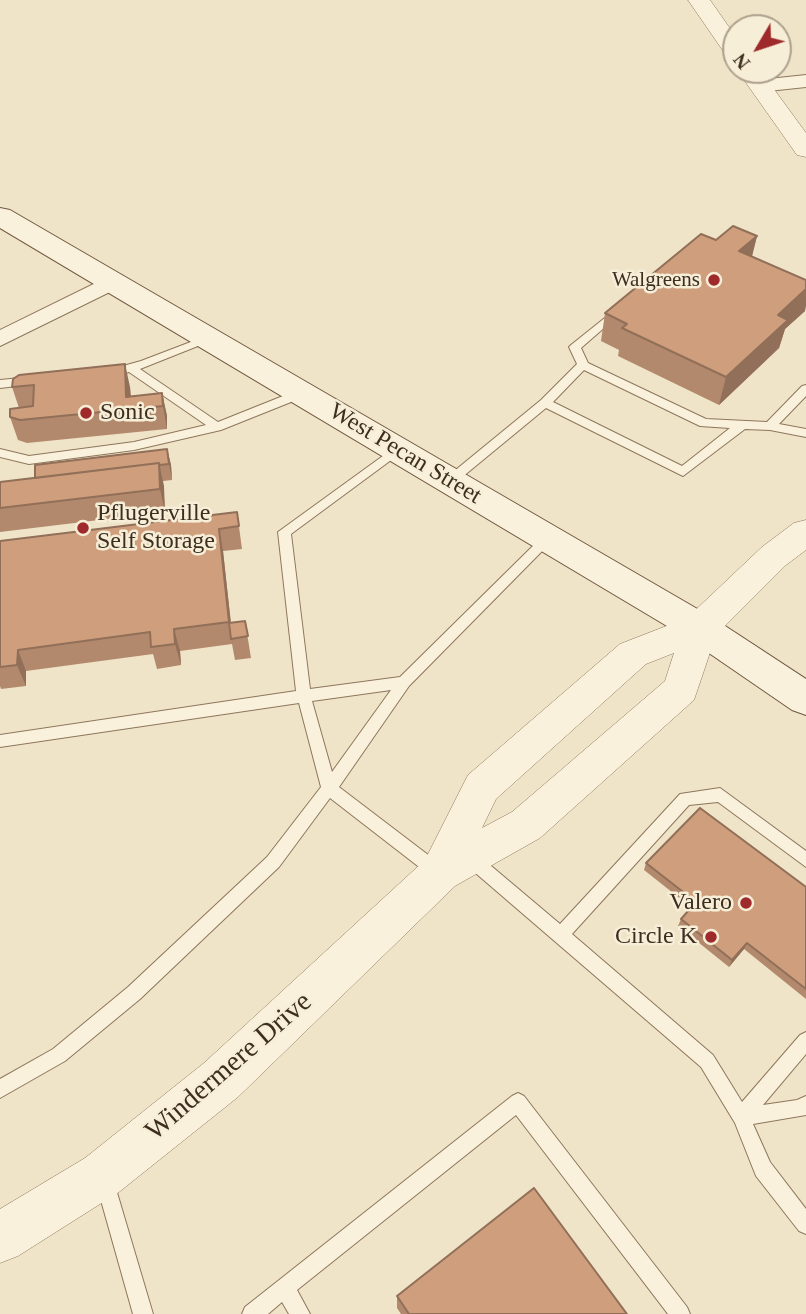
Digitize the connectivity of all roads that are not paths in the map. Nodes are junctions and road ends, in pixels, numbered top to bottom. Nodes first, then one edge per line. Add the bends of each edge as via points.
1 (699, 0) edge
2 (722, 33) edge
3 (757, 84) edge
4 (806, 150) edge
5 (0, 216) edge
6 (114, 281) junction
7 (628, 303) edge
8 (209, 338) junction
9 (0, 340) edge
10 (583, 365) junction
11 (131, 368) junction
12 (96, 375) edge
13 (41, 380) edge
14 (0, 384) edge
15 (806, 389) edge
16 (302, 393) junction
17 (544, 403) junction
18 (742, 425) junction
19 (770, 426) junction
20 (217, 427) junction
21 (806, 433) edge
22 (398, 449) junction
23 (0, 453) edge
24 (451, 480) junction
25 (806, 532) edge
26 (549, 538) junction
27 (700, 628) junction
28 (404, 682) junction
29 (304, 696) junction
30 (806, 699) edge
31 (0, 741) edge
32 (329, 788) junction
33 (806, 860) edge
34 (454, 865) junction
35 (561, 935) junction
36 (806, 1041) edge
37 (0, 1089) edge
38 (806, 1105) edge
39 (741, 1117) junction
40 (103, 1175) junction
41 (806, 1224) edge
42 (0, 1238) edge
43 (285, 1288) junction
44 (143, 1314) edge
45 (252, 1314) edge
46 (300, 1314) edge
47 (680, 1314) edge

1 - 2 street
3 - 4 street
5 - 6 main road, West Pecan Street
6 - 8 main road, West Pecan Street
6 - 9 street
7 - 10 lane via 575,347
8 - 11 lane
8 - 16 main road, West Pecan Street
10 - 17 lane
10 - 18 lane via 704,423
11 - 12 lane
11 - 20 lane
13 - 14 lane
15 - 19 lane
16 - 20 lane
16 - 22 main road, West Pecan Street
17 - 18 lane via 683,472
17 - 24 lane
18 - 19 lane
19 - 21 lane
20 - 23 lane via 134,446 29,460
22 - 24 main road, West Pecan Street
22 - 29 lane via 284,532
24 - 26 main road, West Pecan Street
25 - 27 street, Windermere Drive via 774,556
26 - 27 main road, West Pecan Street
26 - 28 lane
27 - 30 main road, West Pecan Street
27 - 34 street, Windermere Drive via 681,689 526,825
27 - 34 street, Windermere Drive via 633,654 482,787
28 - 29 lane
28 - 32 lane
29 - 31 lane
29 - 32 lane
32 - 34 lane
32 - 37 lane via 273,862 134,993 59,1055
33 - 35 lane via 720,795 685,799
34 - 35 lane
34 - 40 street, Windermere Drive via 221,1080
35 - 39 lane via 707,1061
36 - 39 lane
38 - 39 lane
39 - 41 lane via 763,1169
40 - 42 street, Windermere Drive
40 - 44 lane
43 - 45 lane
43 - 46 lane
43 - 47 lane via 518,1102

